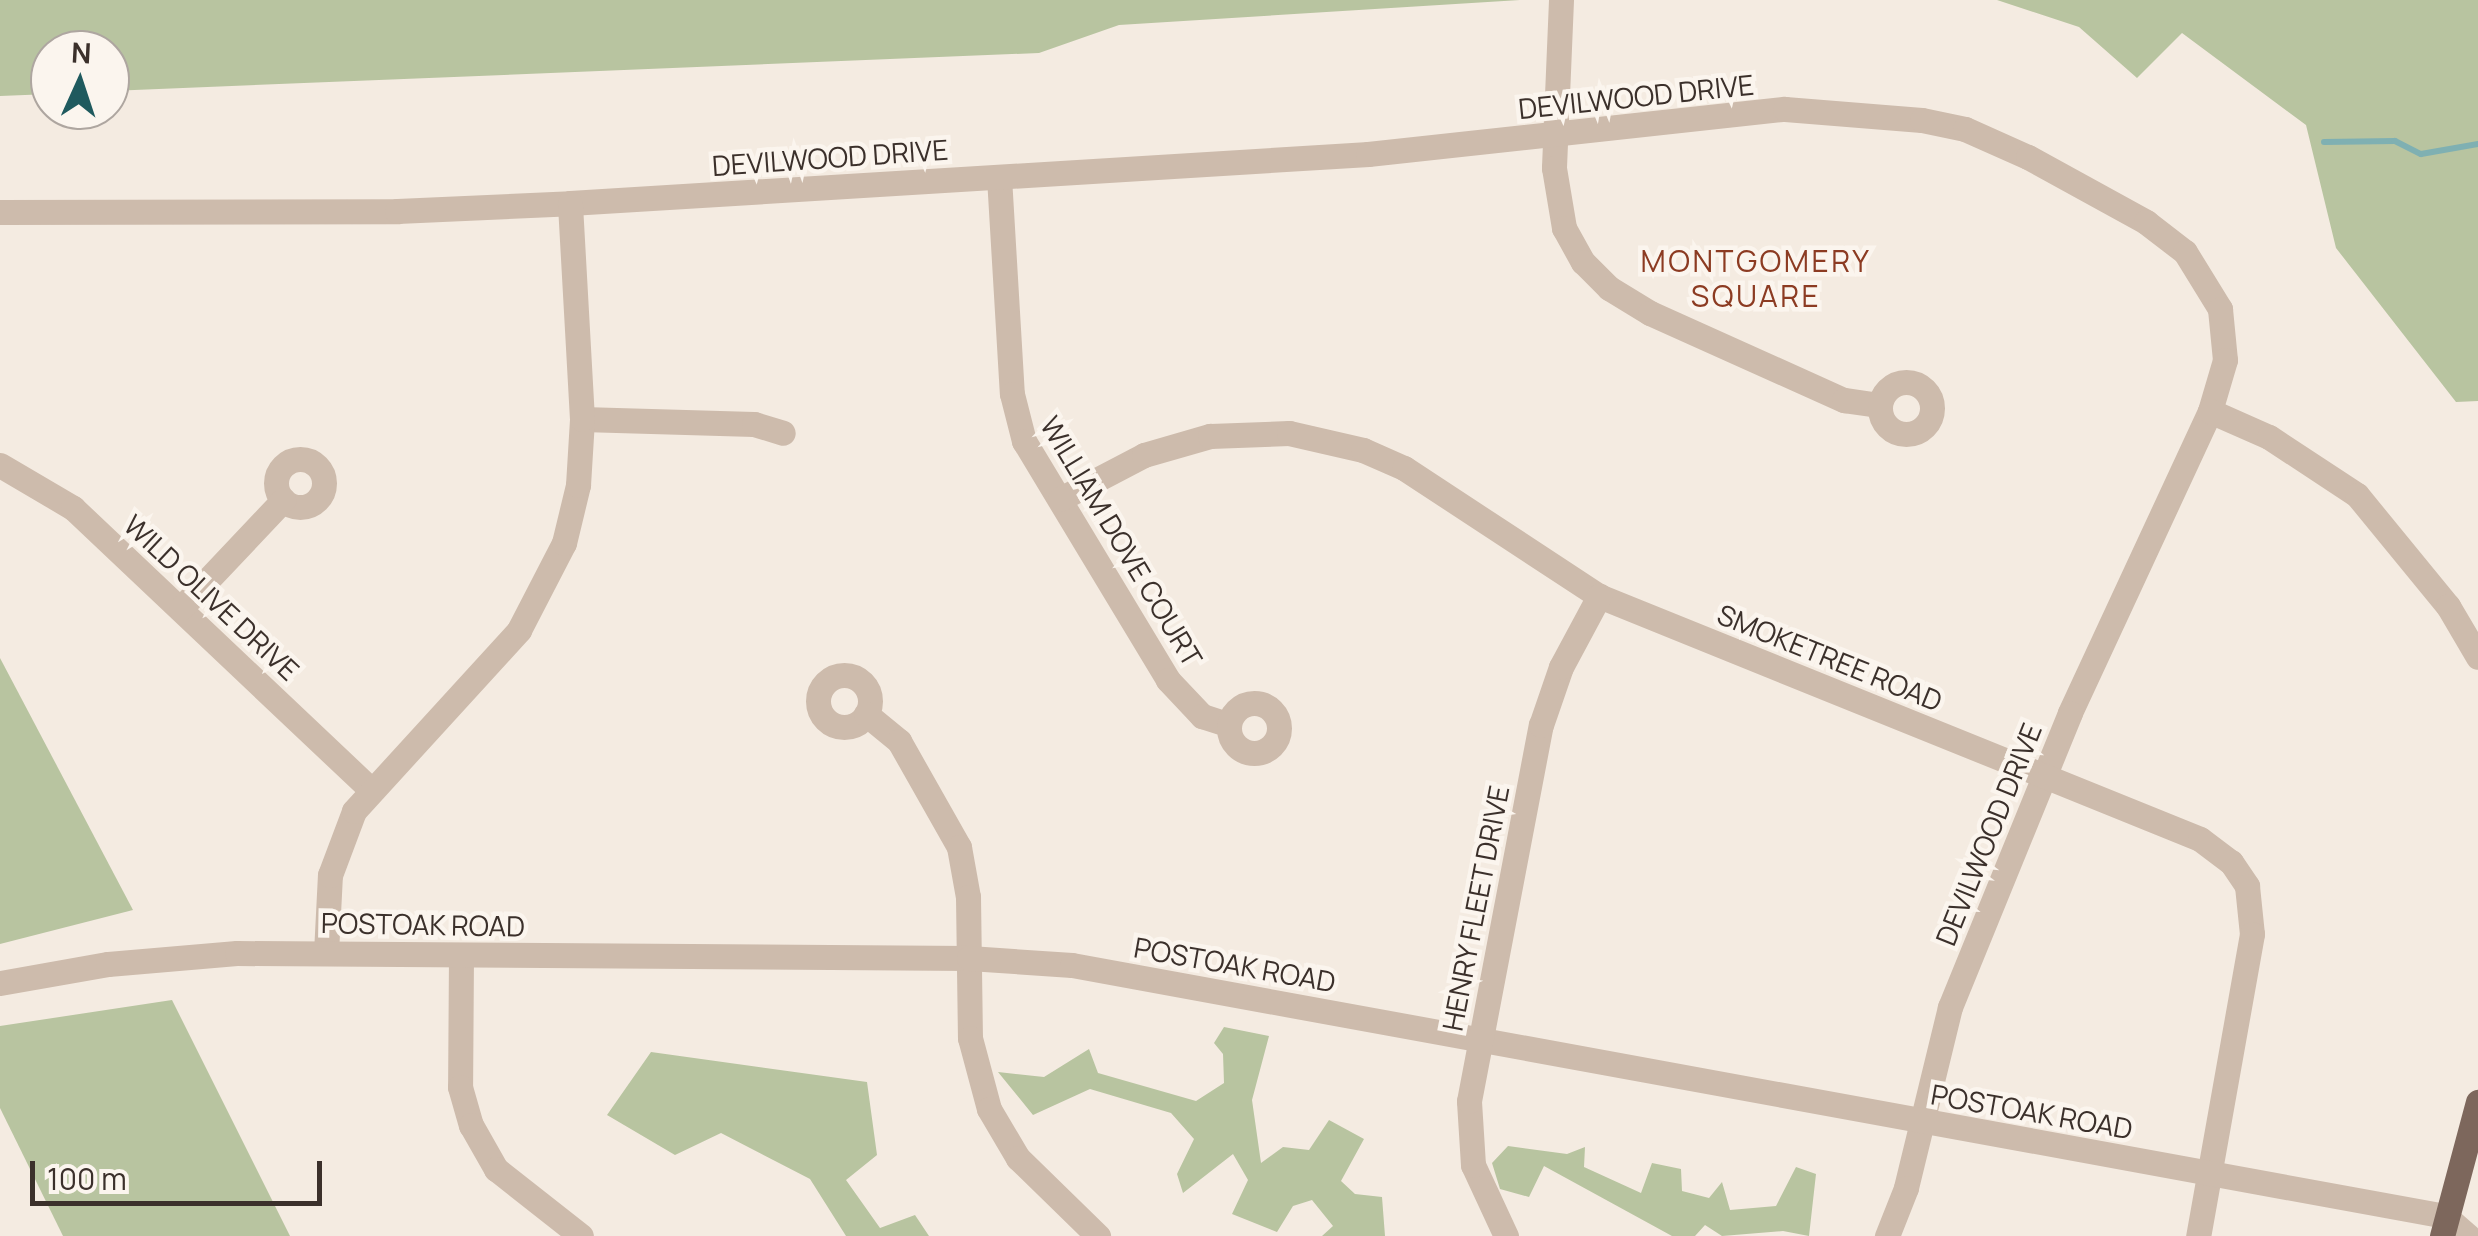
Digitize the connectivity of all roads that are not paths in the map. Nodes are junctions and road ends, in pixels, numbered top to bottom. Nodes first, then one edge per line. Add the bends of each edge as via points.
1 (1562, 0) edge
2 (1556, 134) junction
3 (998, 177) junction
4 (570, 203) junction
5 (0, 212) edge
6 (1880, 405) dead end
7 (2210, 411) junction
8 (582, 419) junction
9 (783, 433) dead end
10 (0, 466) edge
11 (1060, 499) junction
12 (284, 500) dead end
13 (1599, 596) junction
14 (2448, 606) junction
15 (181, 608) junction
16 (2478, 624) edge
17 (2478, 657) edge
18 (866, 714) dead end
19 (1229, 725) dead end
20 (2046, 776) junction
21 (370, 789) junction
22 (326, 953) junction
23 (461, 955) junction
24 (969, 958) junction
25 (0, 983) edge
26 (1481, 1040) junction
27 (2478, 1102) edge
28 (1920, 1121) junction
29 (2209, 1174) junction
30 (2444, 1226) edge
31 (581, 1236) edge
32 (1098, 1236) edge
33 (1506, 1236) edge
34 (1887, 1236) edge
35 (2198, 1236) edge
36 (2468, 1236) edge

1 - 2 street
2 - 3 street, DEVILWOOD DRIVE via 1368,154
2 - 6 street via 1564,228 1609,288 1844,400
2 - 7 street, DEVILWOOD DRIVE via 1832,109 1922,120 1995,140 2146,222 2202,272 2225,336 2221,385
3 - 4 street, DEVILWOOD DRIVE
3 - 11 street, WILLIAM DOVE COURT via 1015,412
4 - 5 street, DEVILWOOD DRIVE via 397,212
4 - 8 street
7 - 14 street via 2269,438 2357,495
7 - 20 street, DEVILWOOD DRIVE
8 - 9 street via 754,424
8 - 21 street via 573,512 541,592 491,664
10 - 15 street, WILD OLIVE DRIVE via 73,508
11 - 13 street, SMOKETREE ROAD via 1182,442 1265,432 1326,439 1404,468
11 - 19 street, WILLIAM DOVE COURT via 1168,680 1202,716
12 - 15 street
13 - 20 street, SMOKETREE ROAD
13 - 26 street, HENRY FLEET DRIVE via 1561,666 1541,726
14 - 16 street
14 - 17 street
15 - 21 street, WILD OLIVE DRIVE
18 - 24 street via 899,741 951,823 965,872
20 - 28 street, DEVILWOOD DRIVE via 1950,1007
20 - 29 street, SMOKETREE ROAD via 2200,839 2231,862 2247,886 2252,934
21 - 22 street via 335,854
22 - 23 street, POSTOAK ROAD
22 - 25 street, POSTOAK ROAD via 126,962
23 - 24 street, POSTOAK ROAD
23 - 31 street via 460,1086 471,1126 496,1169
24 - 26 street, POSTOAK ROAD via 1072,965
24 - 32 street via 970,1038 989,1110 1018,1158
26 - 28 street, POSTOAK ROAD
26 - 33 street, HENRY FLEET DRIVE via 1470,1146 1478,1183
27 - 30 main road
28 - 29 street, POSTOAK ROAD
28 - 34 street, DEVILWOOD DRIVE via 1906,1188
29 - 30 street, POSTOAK ROAD
29 - 35 street, SMOKETREE ROAD
30 - 36 street

